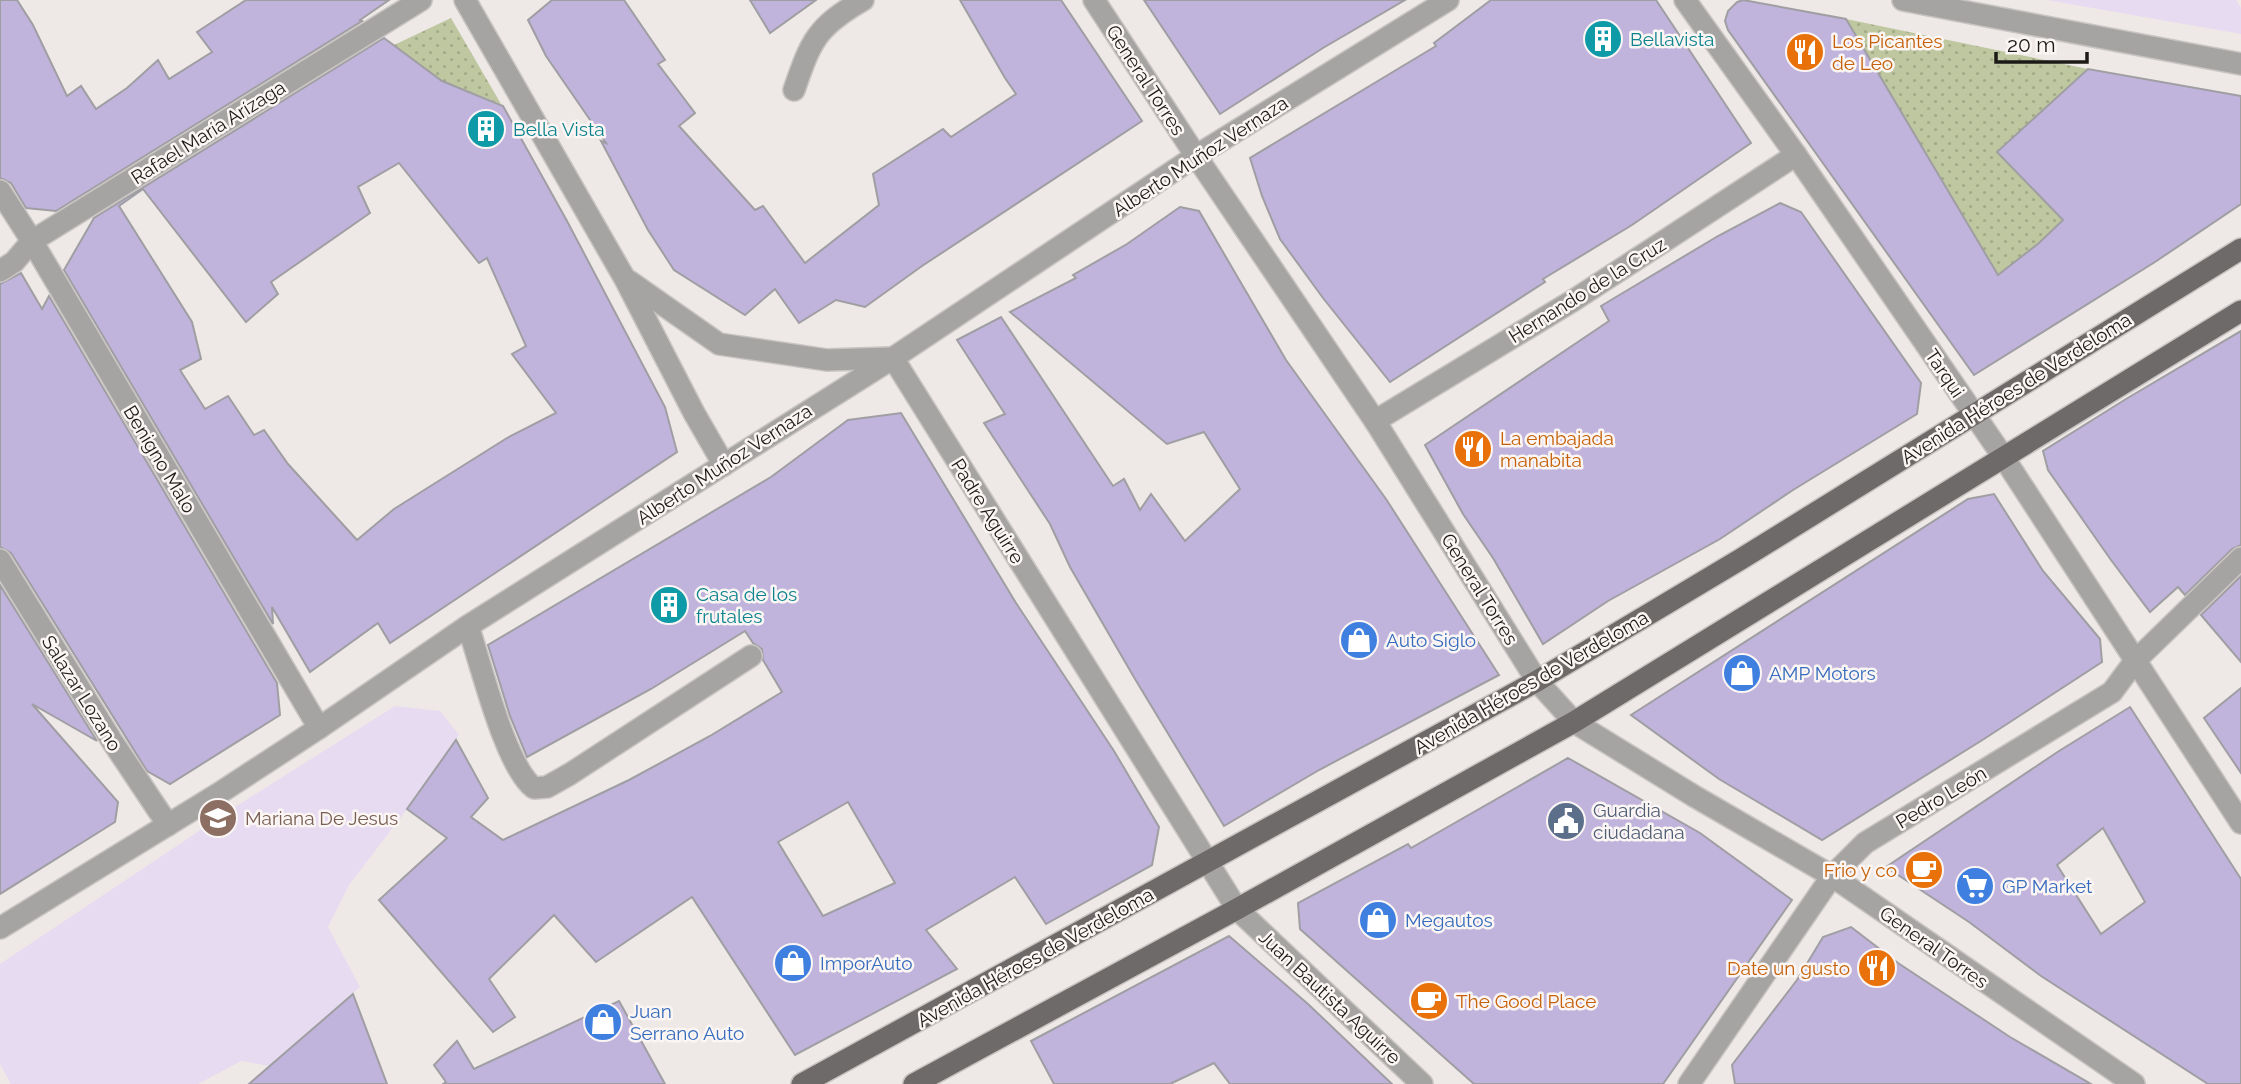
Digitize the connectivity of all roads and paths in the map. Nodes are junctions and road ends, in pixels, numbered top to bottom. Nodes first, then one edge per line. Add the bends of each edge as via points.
1 (421, 0) edge
2 (466, 0) edge
3 (863, 0) edge
4 (1094, 0) edge
5 (1448, 0) edge
6 (1685, 0) edge
7 (1903, 0) edge
8 (2241, 64) edge
9 (794, 90) dead end
10 (1796, 155) junction
11 (1196, 156) junction
12 (0, 191) edge
13 (32, 241) junction
14 (2241, 249) edge
15 (0, 271) edge
16 (625, 279) junction
17 (2241, 311) edge
18 (893, 358) junction
19 (1973, 414) junction
20 (1375, 421) junction
21 (2004, 458) junction
22 (724, 465) junction
23 (2241, 558) edge
24 (0, 560) edge
25 (468, 626) junction
26 (751, 656) dead end
27 (2135, 662) junction
28 (1537, 681) junction
29 (1574, 722) junction
30 (319, 728) junction
31 (2241, 823) edge
32 (169, 825) junction
33 (1208, 863) junction
34 (1832, 876) junction
35 (1237, 909) junction
36 (0, 928) edge
37 (1696, 1082) edge
38 (802, 1084) edge
39 (914, 1084) edge
40 (1422, 1084) edge
41 (2133, 1084) edge

1 - 13 street, Rafael María Arízaga
2 - 16 street
3 - 9 street via 819,31
4 - 11 street, General Torres
5 - 11 street, Alberto Muñoz Vernaza
6 - 10 street, Tarqui
7 - 8 street
10 - 19 street, Tarqui
10 - 20 street, Hernando de la Cruz via 1574,300
11 - 18 street, Alberto Muñoz Vernaza
11 - 20 street, General Torres
12 - 13 street, Benigno Malo
13 - 15 street, Rafael María Arízaga
13 - 30 street, Benigno Malo
14 - 19 main road, Avenida Héroes de Verdeloma
16 - 18 street via 719,344 827,360
16 - 22 street
17 - 21 main road
18 - 22 street, Alberto Muñoz Vernaza
18 - 33 street, Padre Aguirre
19 - 21 street, Tarqui
19 - 28 main road, Avenida Héroes de Verdeloma
20 - 28 street, General Torres
21 - 27 street, Tarqui
21 - 29 main road
22 - 25 street, Alberto Muñoz Vernaza
23 - 27 street, Pedro León
24 - 32 street, Salazar Lozano
25 - 26 street via 510,754 534,788 547,787 569,774
25 - 30 street, Alberto Muñoz Vernaza
27 - 31 street, Tarqui
27 - 34 street, Pedro León via 2112,692 1865,843
28 - 29 street, General Torres
28 - 33 main road, Avenida Héroes de Verdeloma
29 - 34 street, General Torres
29 - 35 main road
30 - 32 street, Alberto Muñoz Vernaza
32 - 36 street, Alberto Muñoz Vernaza
33 - 35 street, Padre Aguirre
33 - 38 main road, Avenida Héroes de Verdeloma
34 - 37 street, Pedro León
34 - 41 street, General Torres
35 - 39 main road
35 - 40 street, Juan Bautista Aguirre

